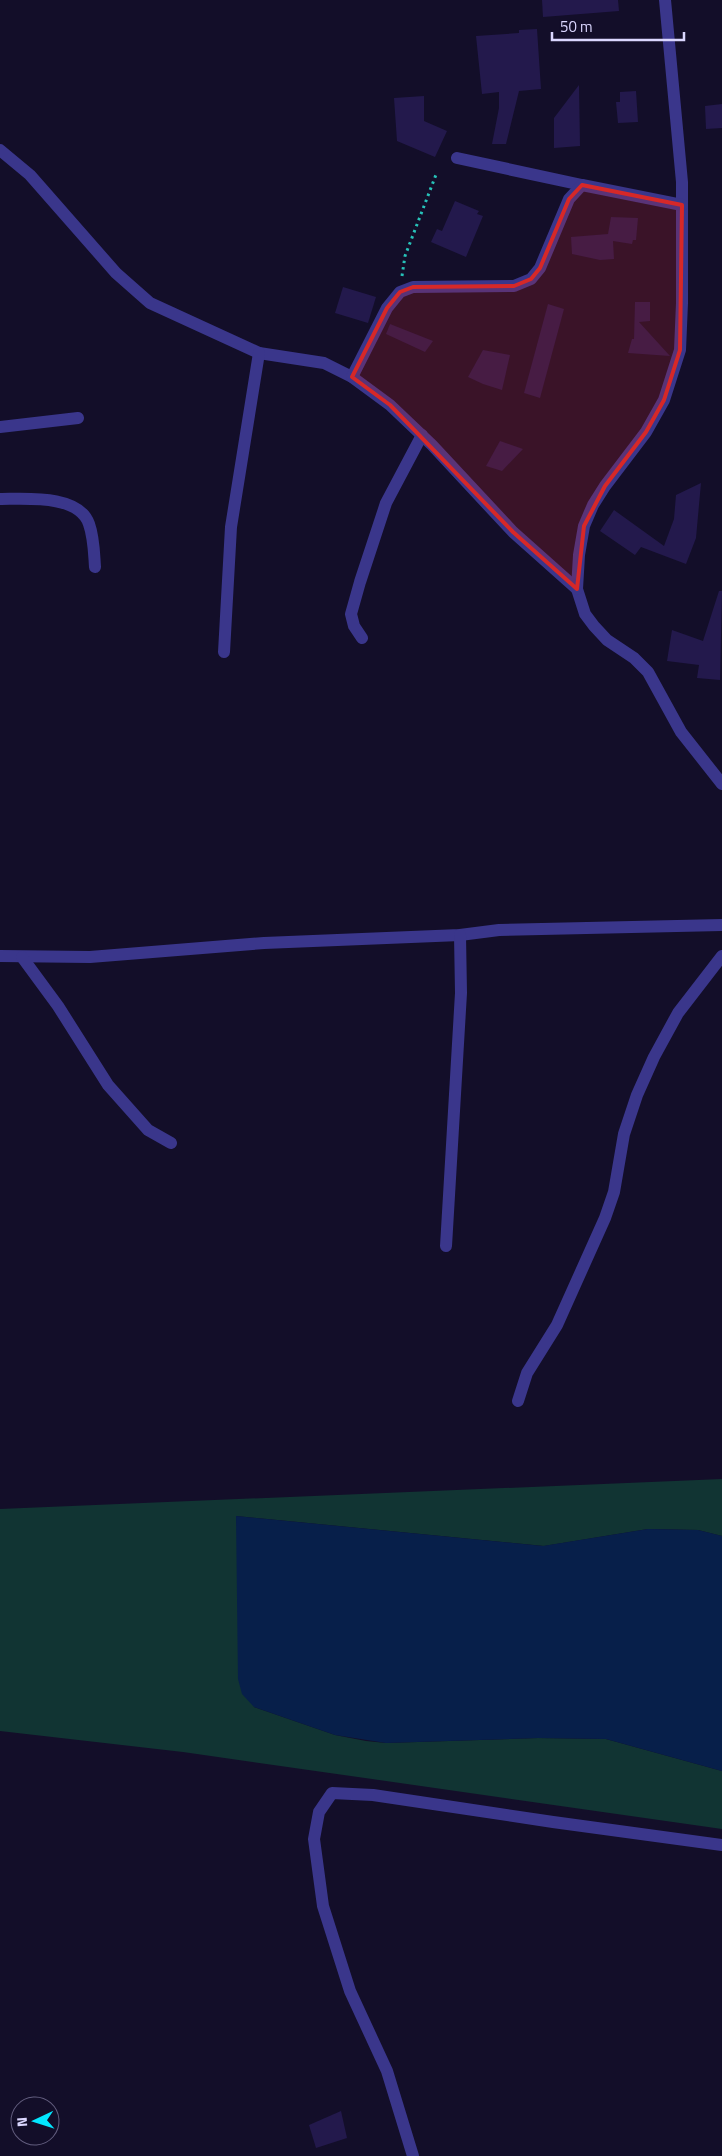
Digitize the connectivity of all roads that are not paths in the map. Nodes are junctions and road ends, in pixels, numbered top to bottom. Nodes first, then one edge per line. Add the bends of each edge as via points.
1 (664, 0) edge
2 (0, 150) edge
3 (457, 158) dead end
4 (582, 184) junction
5 (682, 205) junction
6 (259, 353) junction
7 (352, 377) junction
8 (78, 418) dead end
9 (0, 426) edge
10 (422, 435) junction
11 (0, 499) edge
12 (95, 567) dead end
13 (577, 589) junction
14 (362, 638) dead end
15 (224, 652) dead end
16 (722, 784) edge
17 (722, 925) edge
18 (460, 935) junction
19 (0, 956) edge
20 (722, 956) edge
21 (22, 957) junction
22 (171, 1143) dead end
23 (446, 1246) dead end
24 (518, 1400) dead end
25 (722, 1845) edge
26 (413, 2156) edge

1 - 5 street
2 - 6 street via 30,176 116,273 150,303
3 - 4 street
4 - 5 street
4 - 7 street via 569,199 540,268 531,279 514,286 413,287 403,291 388,308
5 - 13 street via 680,350 664,400 646,432 593,505 584,526
6 - 7 street via 324,363
6 - 15 street via 231,527
7 - 10 street via 390,405
8 - 9 street
10 - 13 street via 514,532
10 - 14 street via 386,503 360,582 351,614
11 - 12 street via 50,500 74,507 88,522
13 - 16 street via 585,614 607,640 648,672 681,732
17 - 18 street via 499,930
18 - 21 street via 264,943 90,957
18 - 23 street via 461,993
19 - 21 street
20 - 24 street via 678,1013 637,1095 624,1134 614,1192 605,1218 557,1325 527,1373
21 - 22 street via 124,1104 148,1130
25 - 26 street via 373,1795 332,1793 319,1812 314,1839 323,1906 350,1991 387,2071

